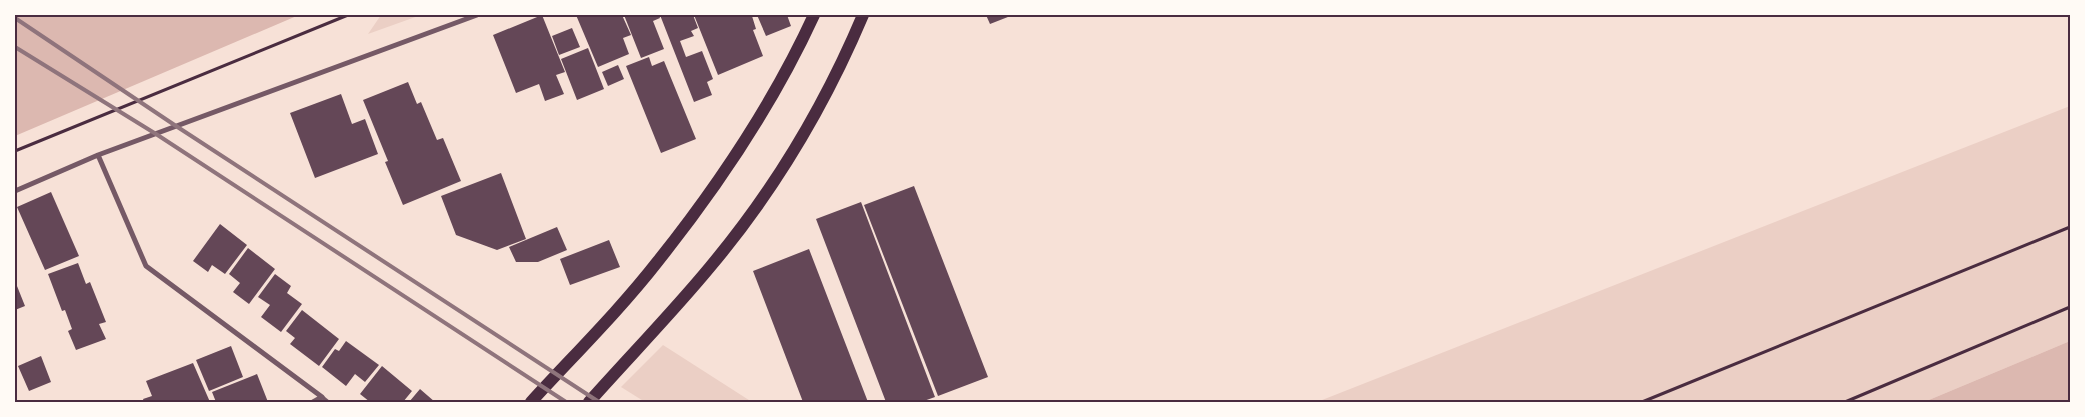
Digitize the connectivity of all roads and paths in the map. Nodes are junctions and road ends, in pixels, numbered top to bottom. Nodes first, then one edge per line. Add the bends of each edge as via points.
1 (348, 15) edge
2 (476, 15) edge
3 (814, 15) edge
4 (863, 15) edge
5 (15, 151) edge
6 (98, 155) junction
7 (15, 191) edge
8 (2070, 227) edge
9 (2070, 307) edge
10 (322, 397) junction
11 (313, 402) edge
12 (328, 402) edge
13 (531, 402) edge
14 (589, 402) edge
15 (1642, 402) edge
16 (1845, 402) edge

1 - 5 path
2 - 6 street
3 - 13 main road via 757,120 700,206 657,262
4 - 14 main road via 828,88 792,152 756,205 711,266
6 - 7 street
6 - 10 street via 146,266
8 - 15 path
9 - 16 path
10 - 11 street
10 - 12 lane

